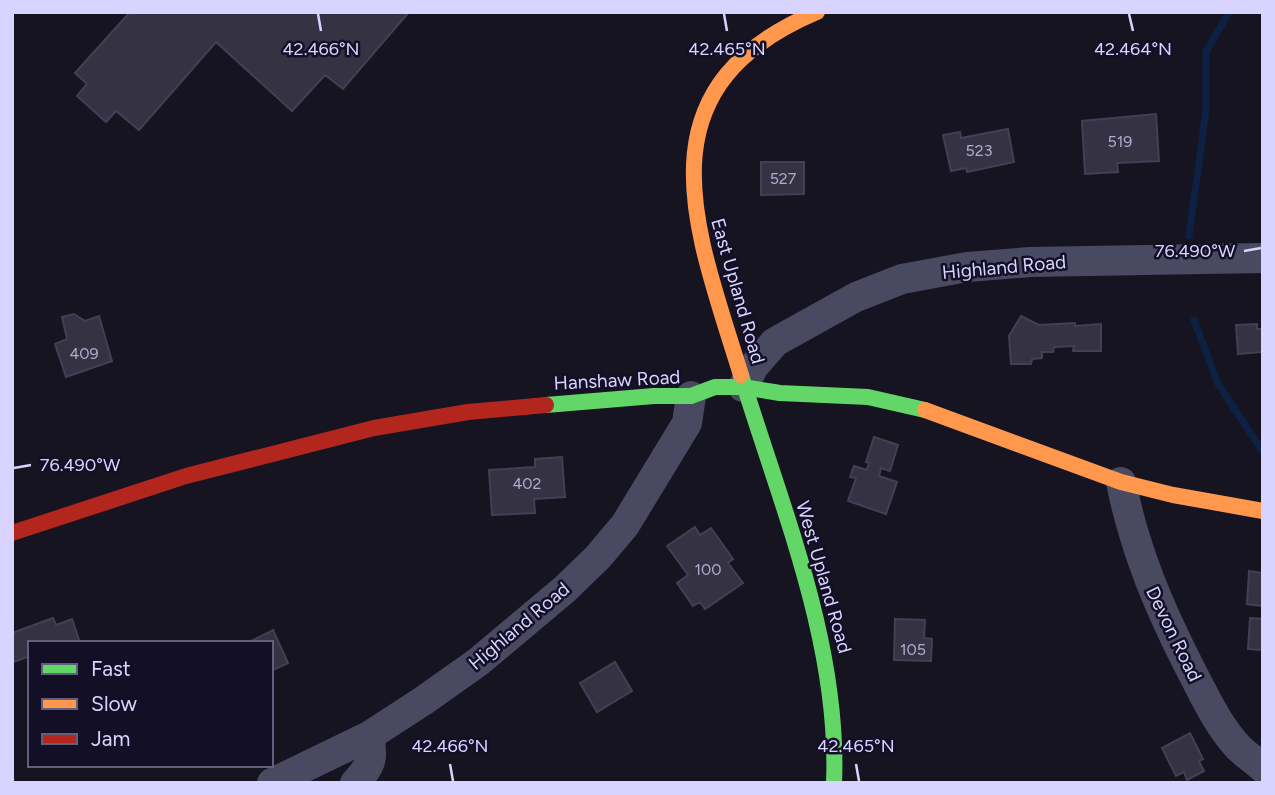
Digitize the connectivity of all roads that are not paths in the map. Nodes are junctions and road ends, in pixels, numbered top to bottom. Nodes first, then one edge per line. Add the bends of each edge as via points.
1 (817, 12) edge
2 (1263, 258) edge
3 (743, 387) junction
4 (691, 396) junction
5 (1121, 482) junction
6 (1263, 511) edge
7 (12, 533) edge
8 (369, 736) junction
9 (1263, 768) edge
10 (272, 783) edge
11 (355, 783) edge
12 (834, 783) edge

1 - 3 street, East Upland Road via 764,37 745,52 718,85 697,128 692,190 699,238
2 - 3 street, Highland Road via 1030,262 902,279 856,297 775,342
3 - 4 street, Hanshaw Road via 715,387
3 - 5 street, Hanshaw Road via 868,397 916,407
3 - 12 street, West Upland Road via 828,668 836,725
4 - 7 street, Hanshaw Road via 495,410 374,428 186,476
4 - 8 street, Highland Road via 687,423 677,443 625,525 598,557 478,662
5 - 6 street, Hanshaw Road
5 - 9 street, Devon Road via 1143,568 1161,614 1217,720 1238,747
8 - 10 street, Highland Road
8 - 11 street via 373,754

